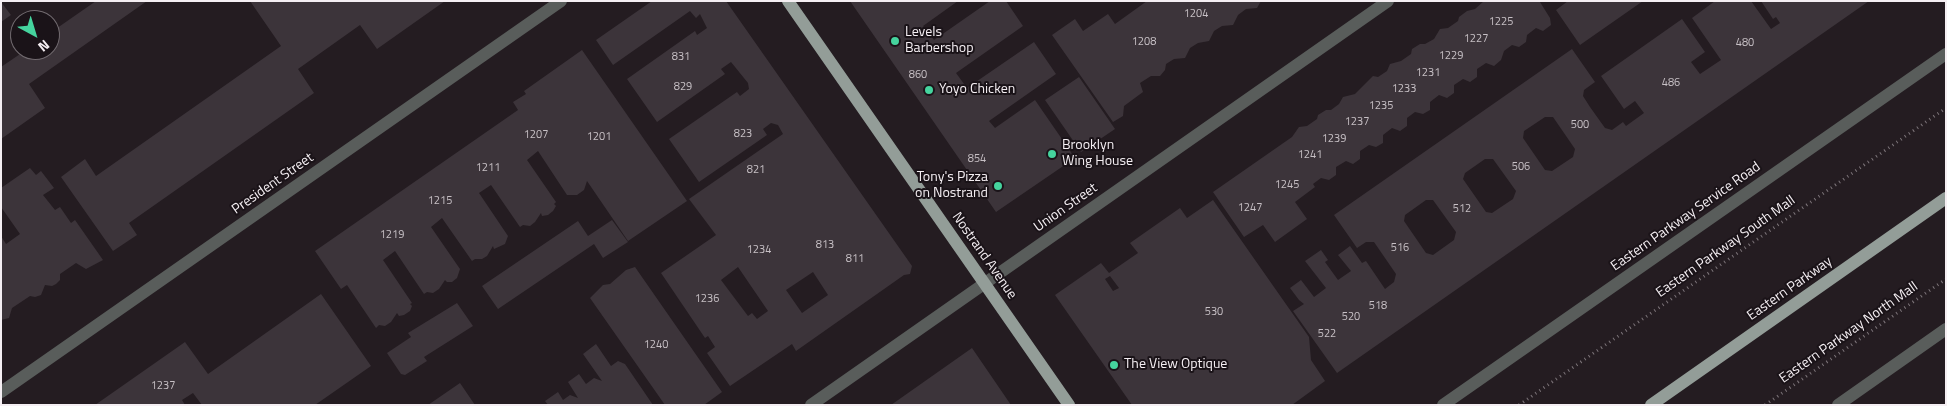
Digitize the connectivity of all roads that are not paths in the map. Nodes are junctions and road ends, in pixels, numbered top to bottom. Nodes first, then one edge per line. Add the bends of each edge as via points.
1 (561, 1) edge
2 (788, 1) edge
3 (1388, 1) edge
4 (1946, 54) edge
5 (1946, 198) edge
6 (984, 283) junction
7 (1946, 329) edge
8 (1, 392) edge
9 (811, 405) edge
10 (1069, 405) edge
11 (1443, 405) edge
12 (1651, 405) edge
13 (1838, 405) edge

1 - 8 street, President Street
2 - 6 main road, Nostrand Avenue
3 - 6 street, Union Street
4 - 11 street, Eastern Parkway Service Road
5 - 12 main road, Eastern Parkway
6 - 9 street, Union Street
6 - 10 main road, Nostrand Avenue
7 - 13 street

